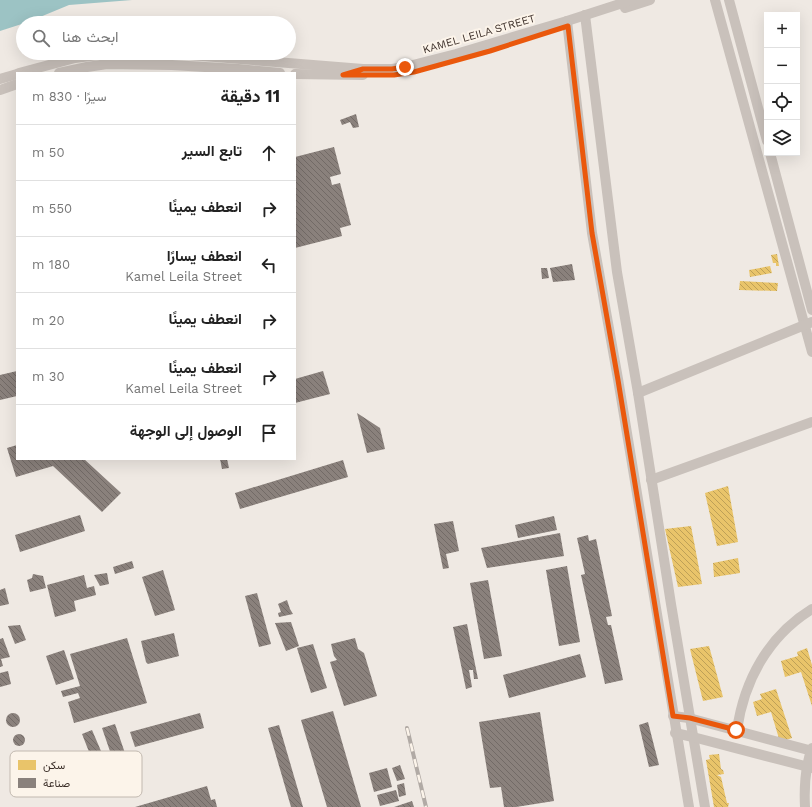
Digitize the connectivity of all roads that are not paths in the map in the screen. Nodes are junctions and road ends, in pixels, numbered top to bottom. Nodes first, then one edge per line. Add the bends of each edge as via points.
1 (632, 0) edge
2 (650, 0) edge
3 (728, 0) edge
4 (718, 1) edge
5 (586, 18) junction
6 (567, 24) junction
7 (67, 60) edge
8 (252, 60) edge
9 (363, 69) junction
10 (22, 72) edge
11 (63, 72) edge
12 (270, 72) edge
13 (16, 74) edge
14 (296, 74) edge
15 (343, 75) junction
16 (0, 79) edge
17 (16, 84) edge
18 (0, 90) edge
19 (764, 130) edge
20 (771, 156) edge
21 (794, 244) junction
22 (783, 248) junction
23 (615, 261) junction
24 (597, 262) junction
25 (622, 304) junction
26 (604, 306) junction
27 (812, 310) edge
28 (808, 324) edge
29 (810, 341) edge
30 (812, 352) edge
31 (636, 379) junction
32 (618, 380) junction
33 (638, 393) junction
34 (812, 422) edge
35 (634, 478) junction
36 (651, 481) junction
37 (636, 490) junction
38 (657, 519) junction
39 (641, 521) junction
40 (670, 604) junction
41 (655, 606) junction
42 (812, 609) edge
43 (684, 681) junction
44 (668, 683) junction
45 (673, 716) junction
46 (690, 718) junction
47 (736, 730) junction
48 (676, 733) junction
49 (693, 737) junction
50 (812, 750) edge
51 (809, 767) edge
52 (688, 807) edge
53 (705, 807) edge
54 (805, 807) edge

1 - 5 street, KAMEL LEILA STREET
2 - 5 street, KAMEL LEILA STREET
3 - 19 street
4 - 22 street
5 - 6 street, KAMEL LEILA STREET
5 - 23 street
6 - 9 street, KAMEL LEILA STREET via 405,67
6 - 15 street, KAMEL LEILA STREET via 490,51 414,72 394,75
6 - 24 street
7 - 10 street, KAMEL LEILA STREET
8 - 9 street, KAMEL LEILA STREET
9 - 15 street
11 - 12 street via 107,64 172,65
13 - 16 street, KAMEL LEILA STREET
14 - 15 street, KAMEL LEILA STREET
17 - 18 street
20 - 21 street
21 - 22 street
21 - 27 street
22 - 28 street
23 - 24 street
23 - 25 street
24 - 26 street
25 - 26 street
25 - 31 street
26 - 32 street
28 - 29 street
28 - 33 street
29 - 30 street
31 - 32 street
31 - 33 street
32 - 35 street
33 - 36 street
34 - 36 street
35 - 36 street via 642,476
35 - 37 street
36 - 37 street via 644,489
36 - 38 street
37 - 39 street
38 - 39 street
38 - 40 street
39 - 41 street
40 - 41 street
40 - 43 street
41 - 44 street
42 - 47 street via 782,633 762,658 745,692
43 - 44 street
43 - 46 street
44 - 45 street
45 - 46 street
45 - 48 street
46 - 47 street
46 - 49 street
47 - 50 street
48 - 49 street
48 - 52 street
49 - 51 street
49 - 53 street
50 - 51 street
51 - 54 street via 805,781

